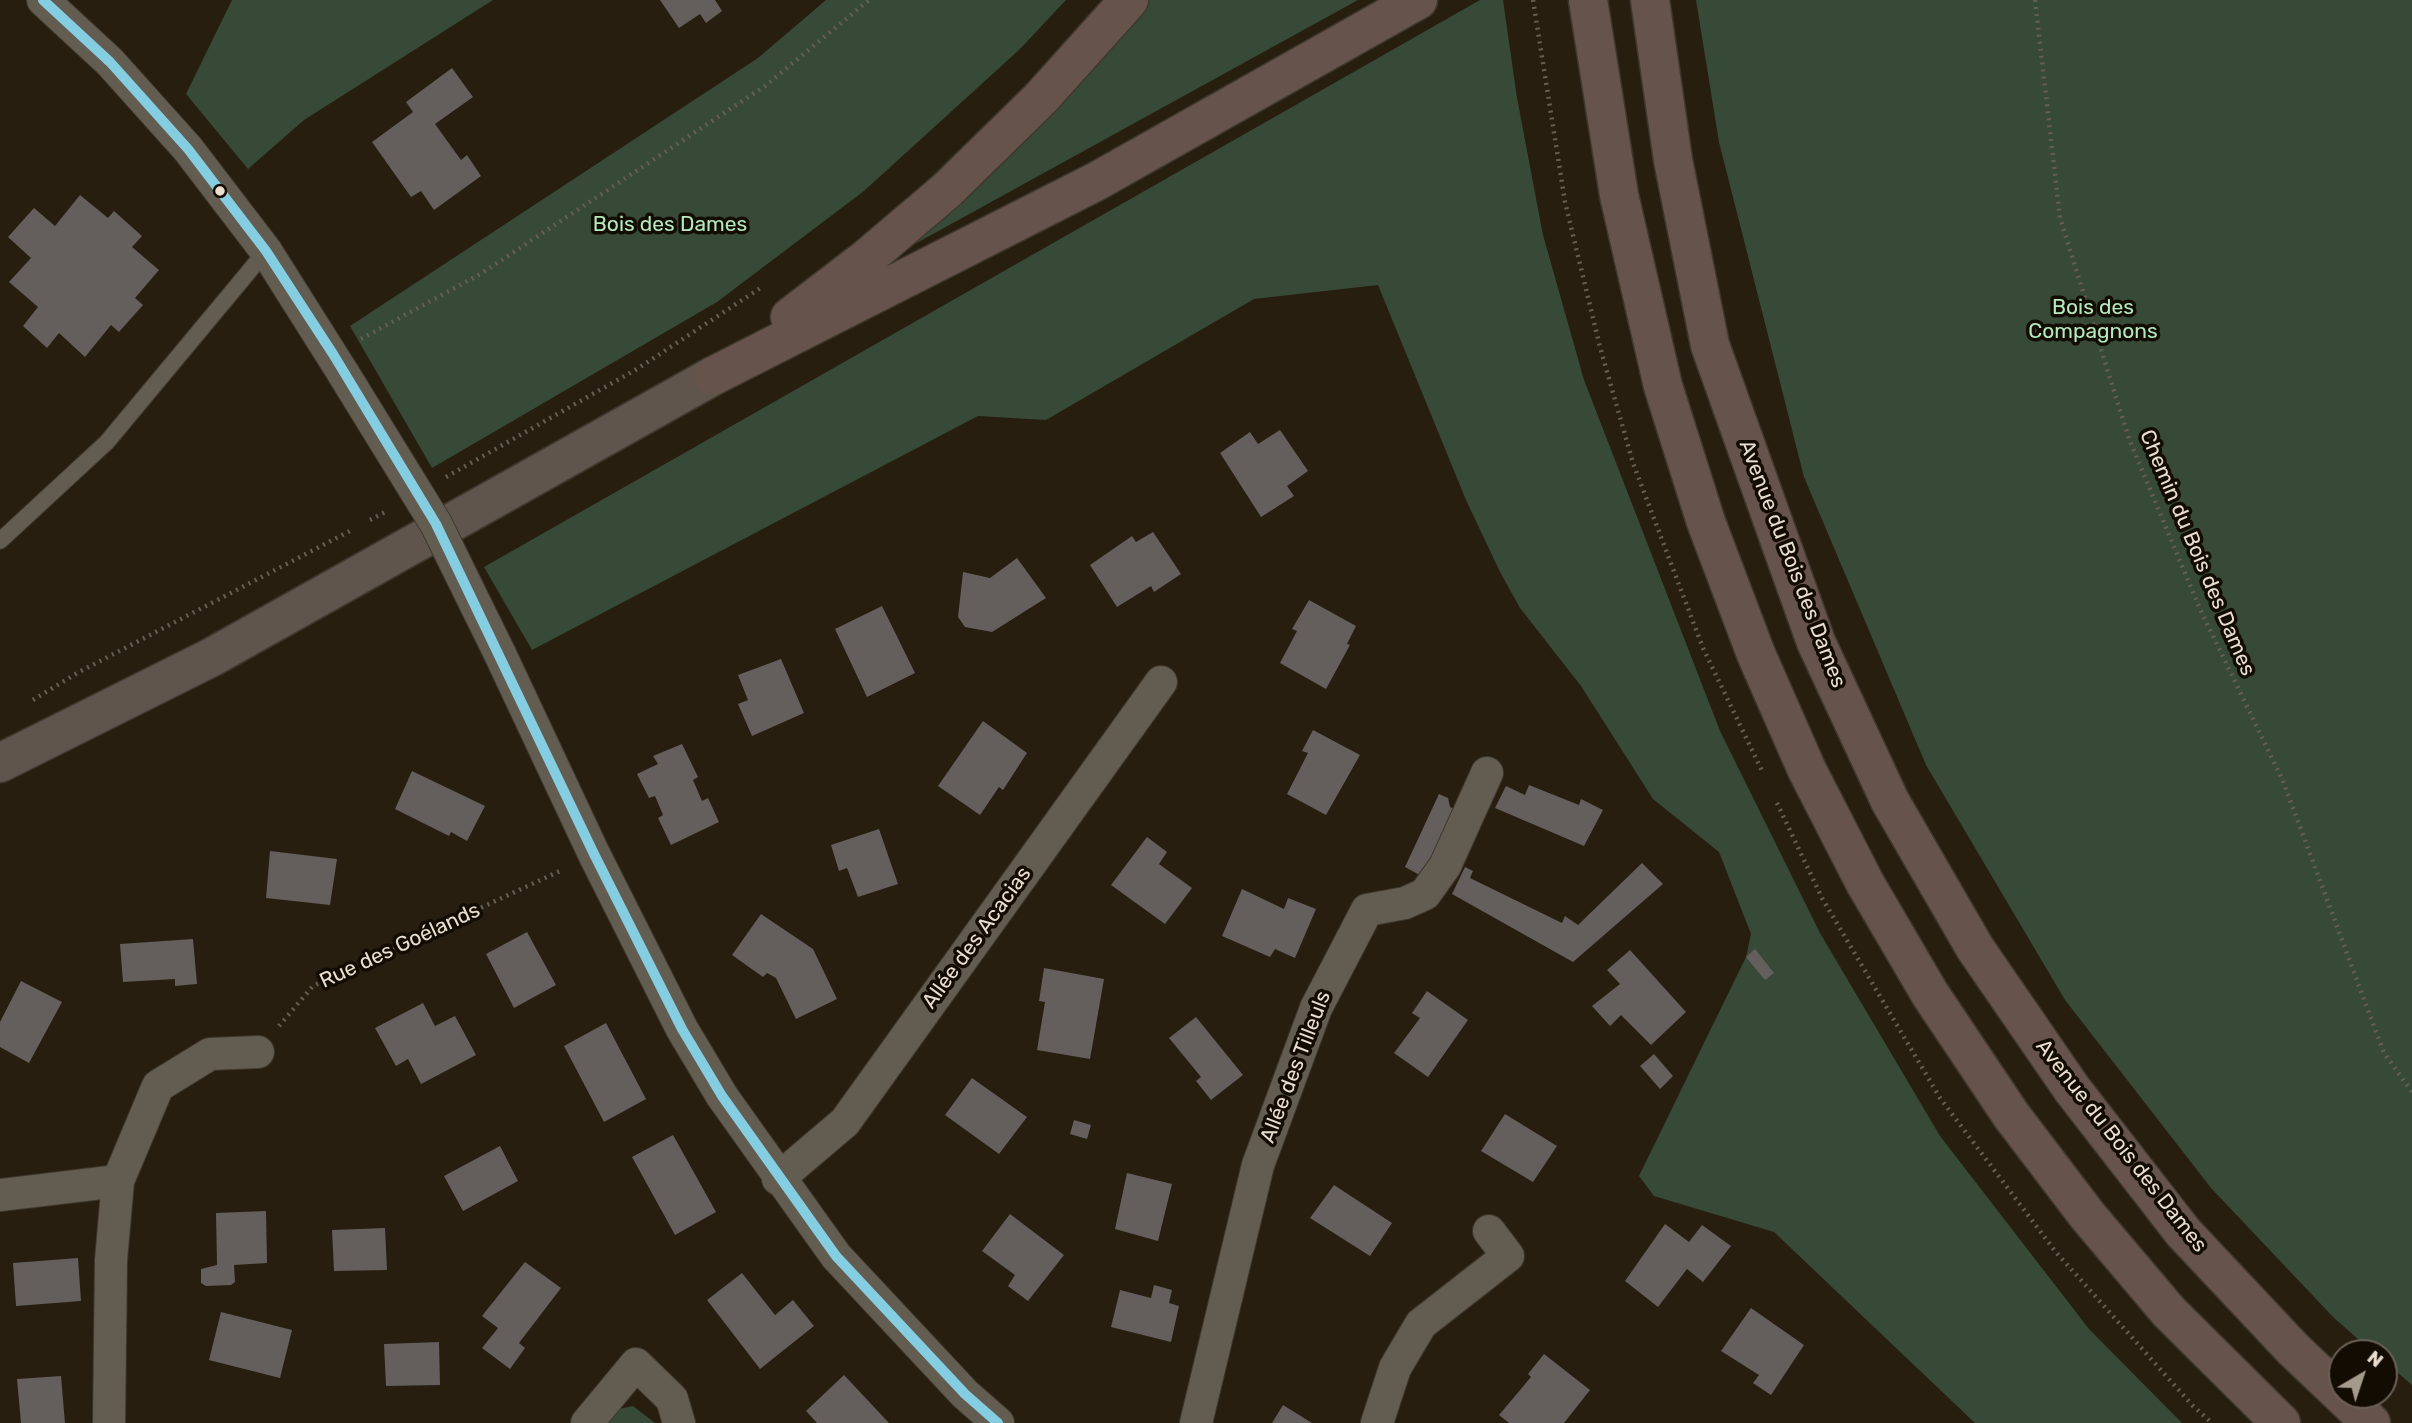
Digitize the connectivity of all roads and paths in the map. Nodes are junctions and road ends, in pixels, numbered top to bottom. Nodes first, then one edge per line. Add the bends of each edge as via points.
1 (43, 0) edge
2 (869, 0) edge
3 (1129, 0) edge
4 (1418, 0) edge
5 (1532, 0) edge
6 (1650, 0) edge
7 (2035, 0) edge
8 (1588, 1) edge
9 (1533, 7) dead end
10 (266, 251) junction
11 (771, 281) dead end
12 (338, 364) junction
13 (713, 376) junction
14 (444, 478) dead end
15 (398, 504) dead end
16 (363, 524) dead end
17 (351, 531) dead end
18 (0, 541) edge
19 (212, 657) junction
20 (1161, 682) dead end
21 (23, 706) dead end
22 (0, 763) edge
23 (1487, 773) dead end
24 (0, 793) edge
25 (594, 854) junction
26 (258, 1052) joint
27 (2412, 1093) edge
28 (778, 1179) junction
29 (118, 1181) junction
30 (0, 1195) edge
31 (1489, 1231) dead end
32 (109, 1423) edge
33 (587, 1423) edge
34 (679, 1423) edge
35 (998, 1423) edge
36 (1196, 1423) edge
37 (1377, 1423) edge
38 (2281, 1423) edge
39 (2371, 1423) edge

1 - 10 street via 110,62 188,149
2 - 12 path via 765,86
3 - 13 highway via 1041,98 947,190
4 - 13 highway via 1097,181
5 - 9 path
6 - 39 highway, Avenue du Bois des Dames via 1673,160 1710,345 1816,642 1890,801 1975,948 2071,1090 2183,1232 2293,1349
7 - 27 path, Chemin du Bois des Dames via 2060,218 2129,439 2200,609 2283,782 2385,1052
8 - 38 highway via 1619,195 1663,386 1706,522 1807,770 1865,883 1924,983 2011,1115 2087,1216 2169,1312
10 - 12 street
10 - 18 lane via 107,442
11 - 14 path via 637,369
12 - 25 street, bridge via 436,524
13 - 19 street
15 - 16 path
17 - 21 path via 79,672
19 - 22 street
19 - 24 street
20 - 28 street, Allée des Acacias via 845,1122
23 - 36 street, Allée des Tilleuls via 1445,866 1425,894 1367,910 1316,1008 1258,1165
25 - 26 path, Rue des Goélands via 313,986
25 - 28 street via 682,1029
26 - 29 street via 210,1054 158,1086
28 - 35 street via 836,1256
29 - 30 street
29 - 32 street via 111,1259
31 - 37 street via 1508,1256 1421,1324 1395,1368
33 - 34 street via 636,1364 672,1399

